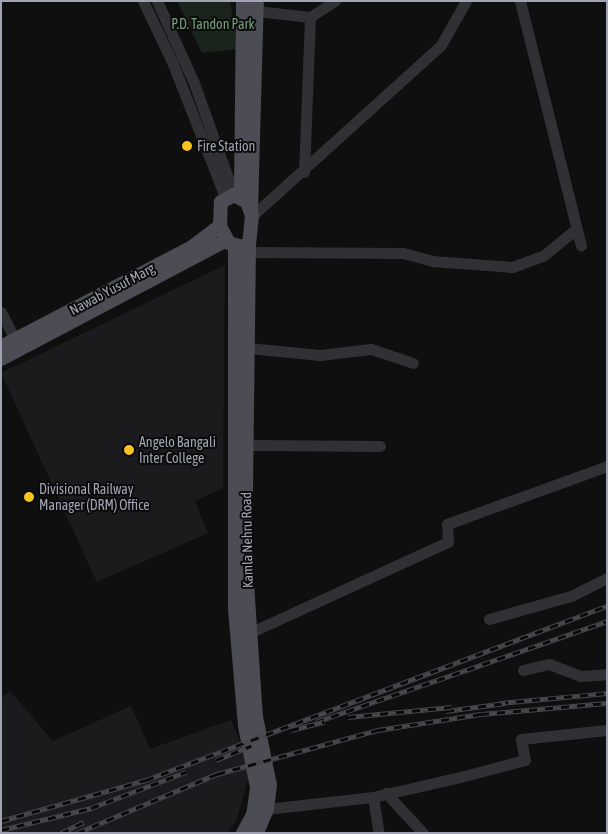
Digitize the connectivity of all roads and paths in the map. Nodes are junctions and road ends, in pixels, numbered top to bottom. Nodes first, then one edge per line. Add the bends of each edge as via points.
1 (143, 1) edge
2 (157, 1) edge
3 (242, 1) edge
4 (335, 1) edge
5 (466, 1) edge
6 (520, 1) edge
7 (257, 6) edge
8 (310, 17) junction
9 (304, 172) junction
10 (233, 196) junction
11 (252, 213) junction
12 (220, 226) junction
13 (576, 229) junction
14 (231, 243) junction
15 (581, 246) dead end
16 (249, 248) junction
17 (1, 312) edge
18 (15, 340) junction
19 (1, 347) edge
20 (248, 348) junction
21 (1, 360) edge
22 (413, 363) dead end
23 (247, 444) junction
24 (380, 446) dead end
25 (607, 466) edge
26 (239, 553) junction
27 (607, 578) edge
28 (489, 619) dead end
29 (249, 633) junction
30 (523, 670) dead end
31 (607, 674) edge
32 (607, 730) edge
33 (386, 793) junction
34 (372, 797) junction
35 (267, 809) junction
36 (258, 832) edge
37 (243, 833) edge
38 (378, 833) edge
39 (423, 833) edge

1 - 10 street
2 - 10 street via 194,83
3 - 10 main road
4 - 8 street
5 - 9 street via 441,45
6 - 13 street
7 - 8 street
7 - 11 main road
8 - 9 street
9 - 11 street
10 - 11 main road
10 - 12 main road
11 - 16 main road, Kamla Nehru Road
12 - 14 main road
12 - 18 main road, Nawab Yusuf Marg via 192,247
13 - 15 street
13 - 16 street via 543,256 512,267 432,262 403,253
14 - 16 main road
14 - 21 main road
14 - 26 main road, Kamla Nehru Road
16 - 20 main road, Kamla Nehru Road
17 - 18 street
18 - 19 main road, Nawab Yusuf Marg
20 - 22 street via 320,355 371,349
20 - 23 main road, Kamla Nehru Road
23 - 24 street
23 - 26 main road, Kamla Nehru Road
25 - 29 street via 447,524 448,542
26 - 29 main road, Kamla Nehru Road
26 - 37 main road, Kamla Nehru Road via 244,719 257,788 253,814
27 - 28 street via 571,596
29 - 35 main road, Kamla Nehru Road via 256,717 270,784
30 - 31 street via 549,664 581,676
32 - 33 street via 521,739 525,760
33 - 34 street
33 - 39 street
34 - 35 street
34 - 38 street
35 - 36 main road, Kamla Nehru Road

